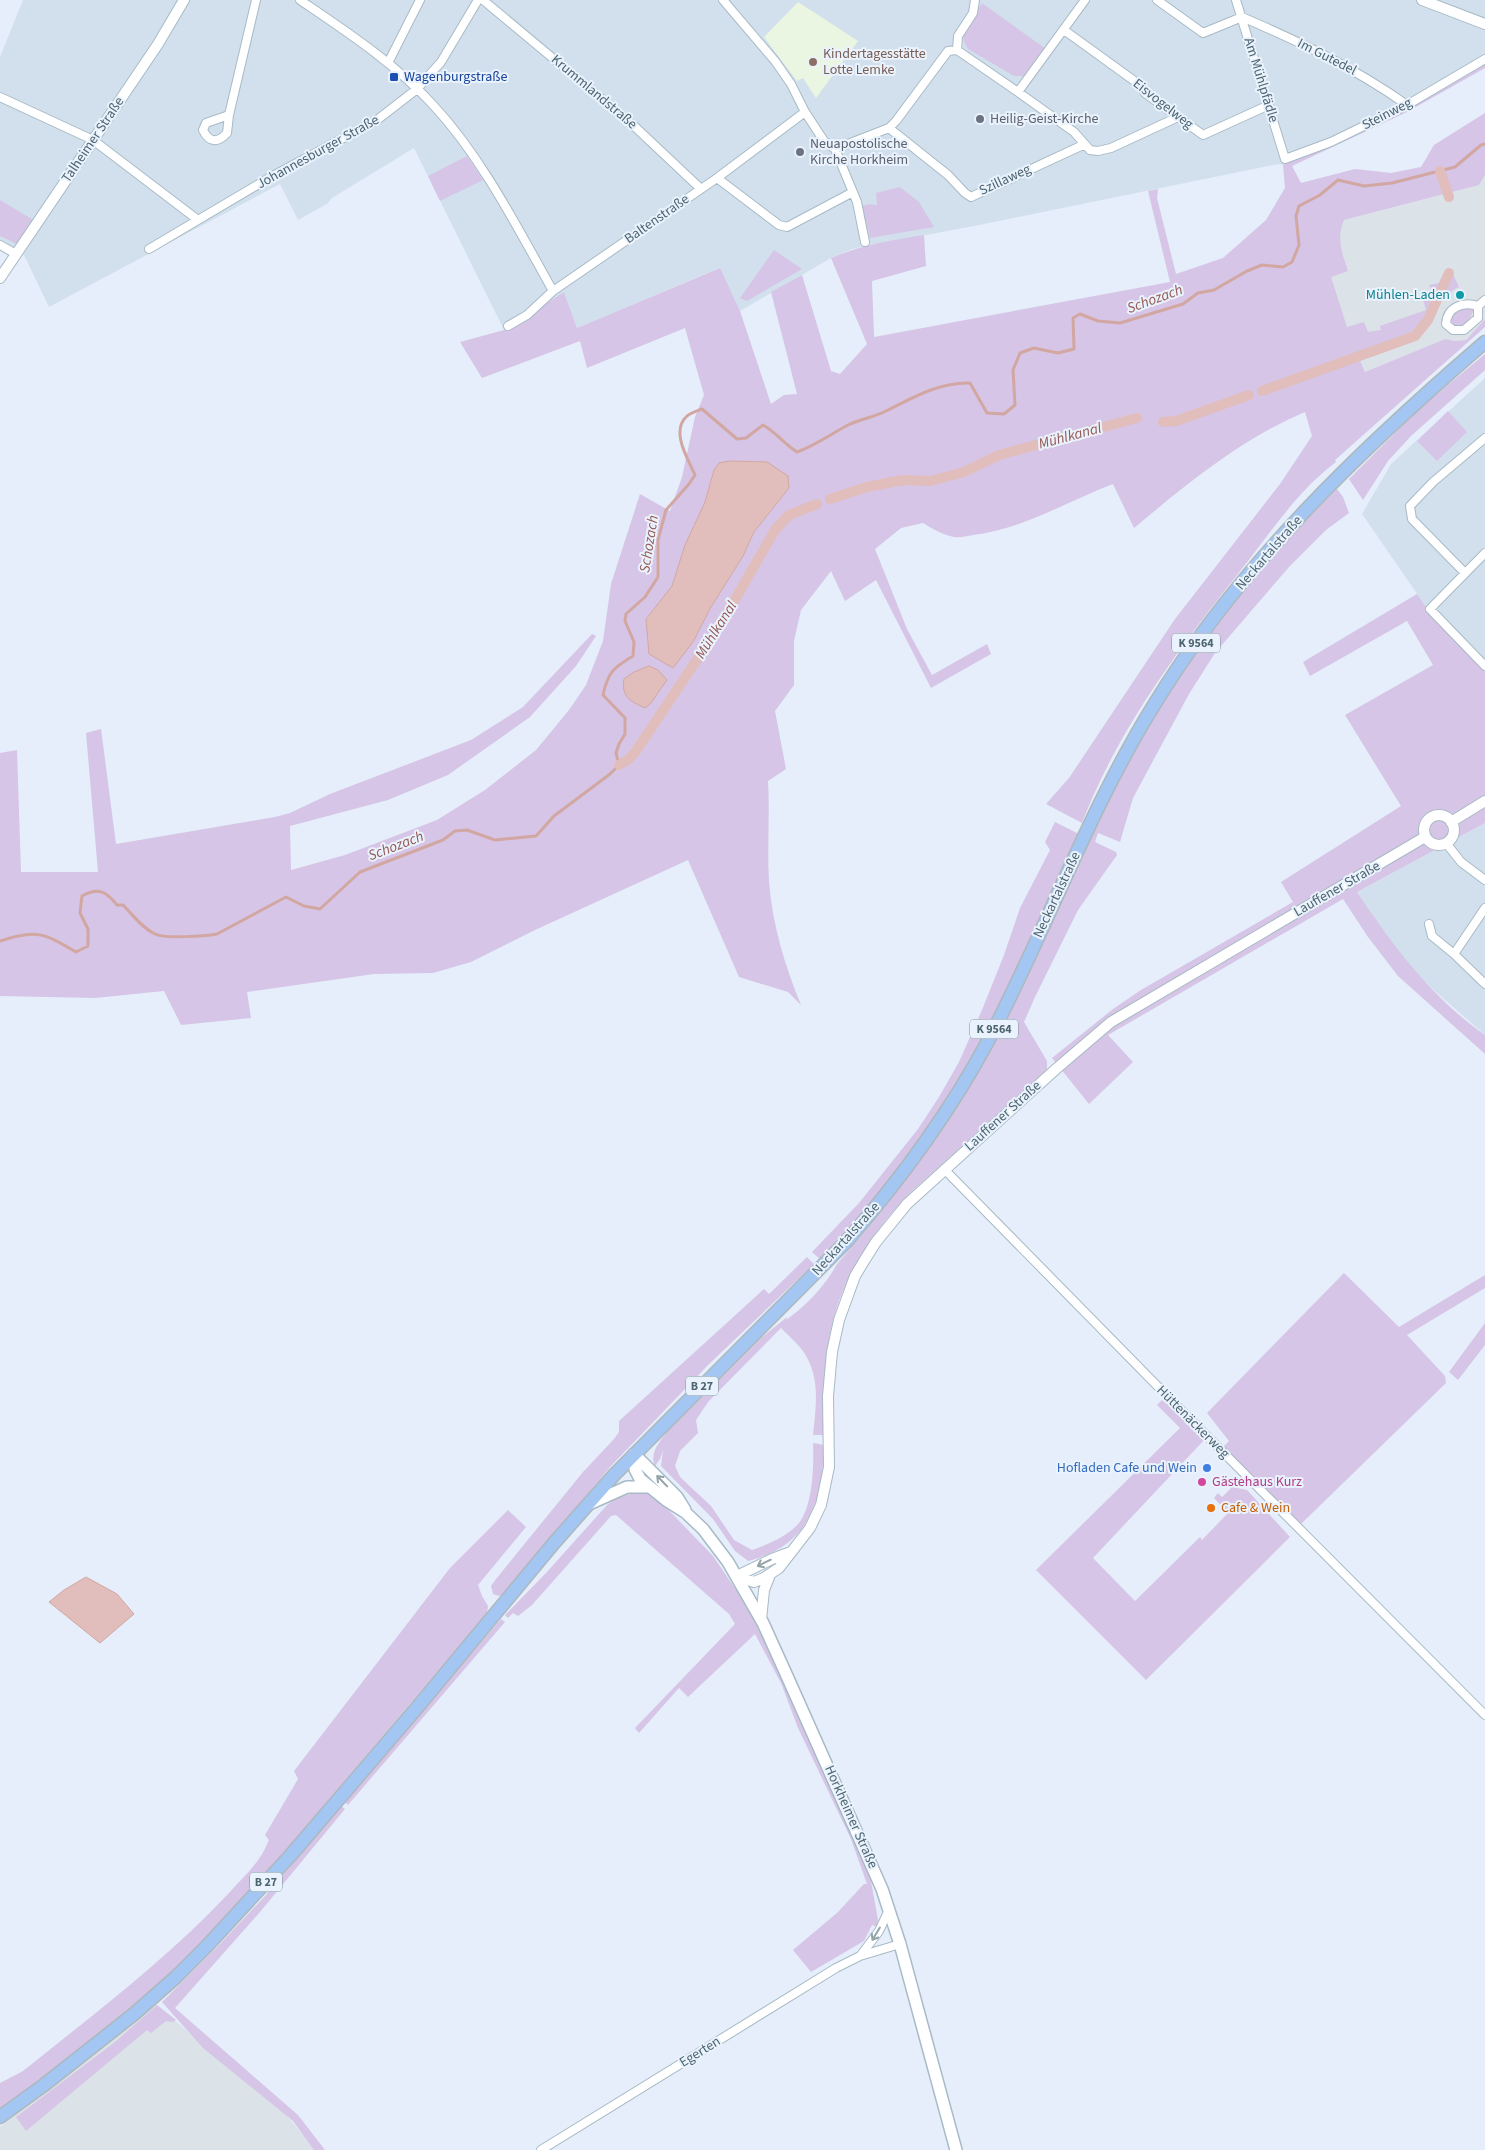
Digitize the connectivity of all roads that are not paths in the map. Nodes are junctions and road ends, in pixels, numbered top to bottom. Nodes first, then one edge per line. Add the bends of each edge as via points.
1 (184, 0) edge
2 (256, 0) edge
3 (300, 0) edge
4 (420, 0) edge
5 (478, 0) edge
6 (483, 0) edge
7 (723, 0) edge
8 (975, 0) edge
9 (1085, 0) edge
10 (1157, 0) edge
11 (1236, 0) edge
12 (1422, 0) edge
13 (1242, 17) junction
14 (1485, 24) edge
15 (1064, 30) junction
16 (957, 50) junction
17 (1485, 59) edge
18 (388, 63) junction
19 (416, 89) junction
20 (1018, 92) junction
21 (0, 97) edge
22 (1269, 105) junction
23 (1407, 105) junction
24 (806, 112) junction
25 (229, 115) dead end
26 (1178, 117) junction
27 (888, 128) junction
28 (93, 140) junction
29 (1083, 145) junction
30 (835, 150) junction
31 (1285, 159) joint
32 (717, 178) junction
33 (701, 189) junction
34 (853, 192) junction
35 (198, 220) junction
36 (865, 242) dead end
37 (0, 245) edge
38 (149, 249) dead end
39 (16, 254) junction
40 (0, 278) edge
41 (554, 291) junction
42 (1485, 300) edge
43 (1478, 306) junction
44 (508, 326) dead end
45 (1485, 342) edge
46 (1485, 438) edge
47 (1485, 553) edge
48 (1465, 573) junction
49 (1485, 666) edge
50 (1485, 801) edge
51 (1451, 822) junction
52 (1426, 837) junction
53 (1446, 843) junction
54 (1485, 880) edge
55 (1485, 908) edge
56 (1429, 924) dead end
57 (1454, 954) junction
58 (1485, 984) edge
59 (944, 1169) junction
60 (771, 1318) joint
61 (634, 1454) junction
62 (648, 1487) junction
63 (589, 1504) junction
64 (685, 1512) junction
65 (792, 1552) junction
66 (770, 1575) junction
67 (737, 1576) junction
68 (761, 1620) junction
69 (1485, 1715) edge
70 (889, 1910) junction
71 (900, 1944) junction
72 (860, 1956) junction
73 (0, 2117) edge
74 (541, 2150) edge
75 (956, 2150) edge

1 - 28 street, Talheimer Straße
2 - 25 street
3 - 18 street
4 - 18 street
5 - 19 street, Johannesburger Straße via 441,62
6 - 33 street, Krummlandstraße via 633,125
7 - 24 street via 775,61
8 - 16 street via 972,13 958,36
9 - 15 street
10 - 13 street via 1203,33
11 - 13 street, Am Mühlpfädle
12 - 14 street
13 - 22 street, Am Mühlpfädle
13 - 23 street, Im Gutedel via 1324,54 1367,77
15 - 20 street
15 - 26 street, Eisvogelweg
16 - 20 street
16 - 27 street via 948,51
17 - 23 street, Steinweg
18 - 19 street
19 - 35 street, Johannesburger Straße via 378,120
19 - 41 street via 435,106 477,161
20 - 29 street via 1074,132
21 - 28 street
22 - 26 street, Eisvogelweg via 1203,136
22 - 31 street, Am Mühlpfädle
23 - 31 street, Steinweg via 1331,142
24 - 30 street via 824,141
24 - 32 street, Baltenstraße
26 - 29 street via 1111,148 1098,151
27 - 29 street, Szillaweg via 971,196
27 - 30 street
28 - 35 street
28 - 39 street, Talheimer Straße
30 - 34 street
32 - 33 street, Baltenstraße
32 - 34 street via 779,225 787,227
33 - 41 street, Baltenstraße
34 - 36 street
35 - 38 street, Johannesburger Straße
37 - 39 street
39 - 40 street, Talheimer Straße
41 - 44 street, Baltenstraße
42 - 43 street
43 - 43 street via 1461,305 1452,310 1446,324 1454,330 1464,330 1478,318
45 - 60 main road, Neckartalstraße / K 9564 via 1383,432 1294,522 1196,642 1154,705 1113,777 1004,1010 968,1076 913,1160 877,1206
46 - 48 street via 1410,506 1412,519
47 - 48 street
48 - 49 street via 1430,609
50 - 51 street
51 - 52 street via 1442,816 1431,817 1424,826
51 - 53 street via 1453,834
52 - 53 street via 1434,844
52 - 59 street, Lauffener Straße via 1111,1022
53 - 54 street via 1461,862
55 - 57 street
56 - 57 street via 1432,936
57 - 58 street
59 - 65 street, Lauffener Straße via 890,1223 855,1276 838,1320 832,1352 827,1482 816,1516
59 - 69 street, Hüttenäckerweg
60 - 61 main road, Neckartalstraße / B 27
61 - 62 main road, Horkheimer Straße via 634,1469
61 - 63 main road, B 27
64 -> 61 main road, Horkheimer Straße via 677,1497
62 - 63 main road via 622,1488
62 - 64 main road, Horkheimer Straße
63 - 73 main road, B 27 via 290,1856 207,1946 134,2014
64 - 67 main road, Horkheimer Straße via 719,1549
65 - 66 street, Lauffener Straße
65 -> 67 street
66 - 67 street via 754,1582
66 - 68 street via 764,1590
67 - 68 main road, Horkheimer Straße
68 - 70 main road, Horkheimer Straße via 869,1858
70 - 71 main road, Horkheimer Straße
70 -> 72 street, Egerten via 879,1931
71 - 72 street, Egerten
71 - 75 main road, Horkheimer Straße
72 - 74 street, Egerten

